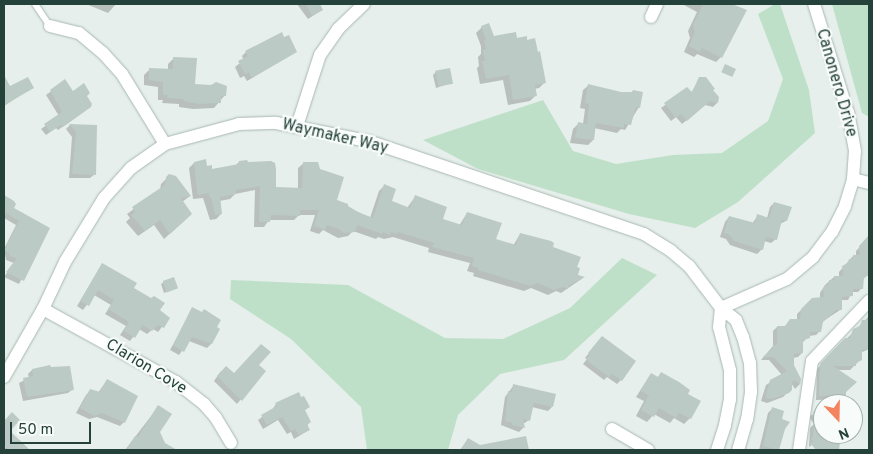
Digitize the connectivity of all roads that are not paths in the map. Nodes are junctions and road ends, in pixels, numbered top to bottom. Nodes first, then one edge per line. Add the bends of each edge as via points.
1 (35, 4) edge
2 (364, 4) edge
3 (657, 4) edge
4 (814, 4) edge
5 (651, 17) dead end
6 (50, 26) joint
7 (297, 126) junction
8 (165, 144) junction
9 (853, 179) junction
10 (869, 183) edge
11 (869, 301) edge
12 (721, 308) junction
13 (43, 309) junction
14 (4, 378) edge
15 (612, 429) dead end
16 (232, 444) dead end
17 (648, 450) edge
18 (717, 450) edge
19 (738, 450) edge
20 (799, 450) edge

1 - 6 lane
2 - 7 street via 338,29 320,56
3 - 5 street
4 - 9 street, Canonero Drive via 848,113 855,151
6 - 8 street via 79,33 103,53 122,74
7 - 8 street, Waymaker Way via 239,124
7 - 12 street, Waymaker Way via 368,141 644,234 689,266
8 - 13 street, Waymaker Way via 131,168 104,198 65,262
9 - 10 street
9 - 12 street, Canonero Drive via 832,232 813,257 787,279
11 - 20 street via 812,361
12 - 18 street via 720,327 730,370 730,400
12 - 19 street, Waymaker Way via 736,320 750,363 751,392
13 - 14 street, Waymaker Way
13 - 16 street, Clarion Cove via 176,382 204,404
15 - 17 street

